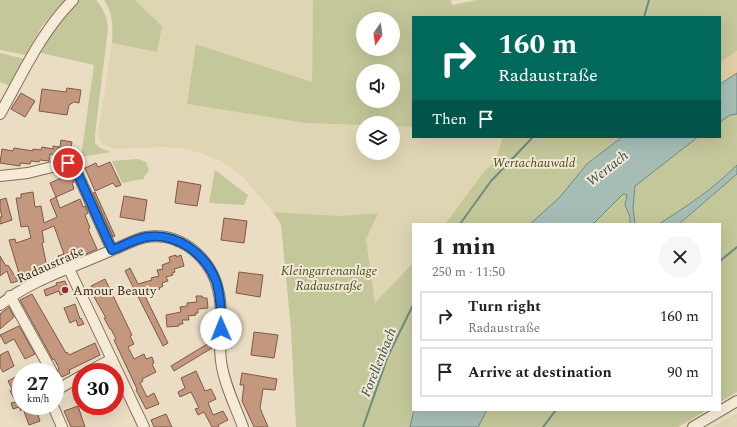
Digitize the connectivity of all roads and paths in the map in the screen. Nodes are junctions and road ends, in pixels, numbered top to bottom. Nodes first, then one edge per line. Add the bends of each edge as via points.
1 (73, 0) edge
2 (0, 114) edge
3 (0, 176) edge
4 (112, 250) junction
5 (69, 269) junction
6 (10, 296) junction
7 (0, 305) edge
8 (112, 359) junction
9 (47, 363) edge
10 (105, 363) edge
11 (737, 402) edge
12 (57, 415) edge
13 (62, 427) edge
14 (144, 427) edge
15 (243, 427) edge
16 (693, 427) edge

1 - 2 street via 51,25
3 - 4 street via 28,173 68,163 75,168
4 - 5 street, Radaustraße
4 - 15 street, Radaustraße via 145,237 163,237 195,250 209,267 219,294 221,362 229,393
5 - 6 street, Radaustraße
5 - 8 street
6 - 7 street, Radaustraße
6 - 9 street
8 - 10 street
8 - 14 street
11 - 16 street
12 - 13 street

